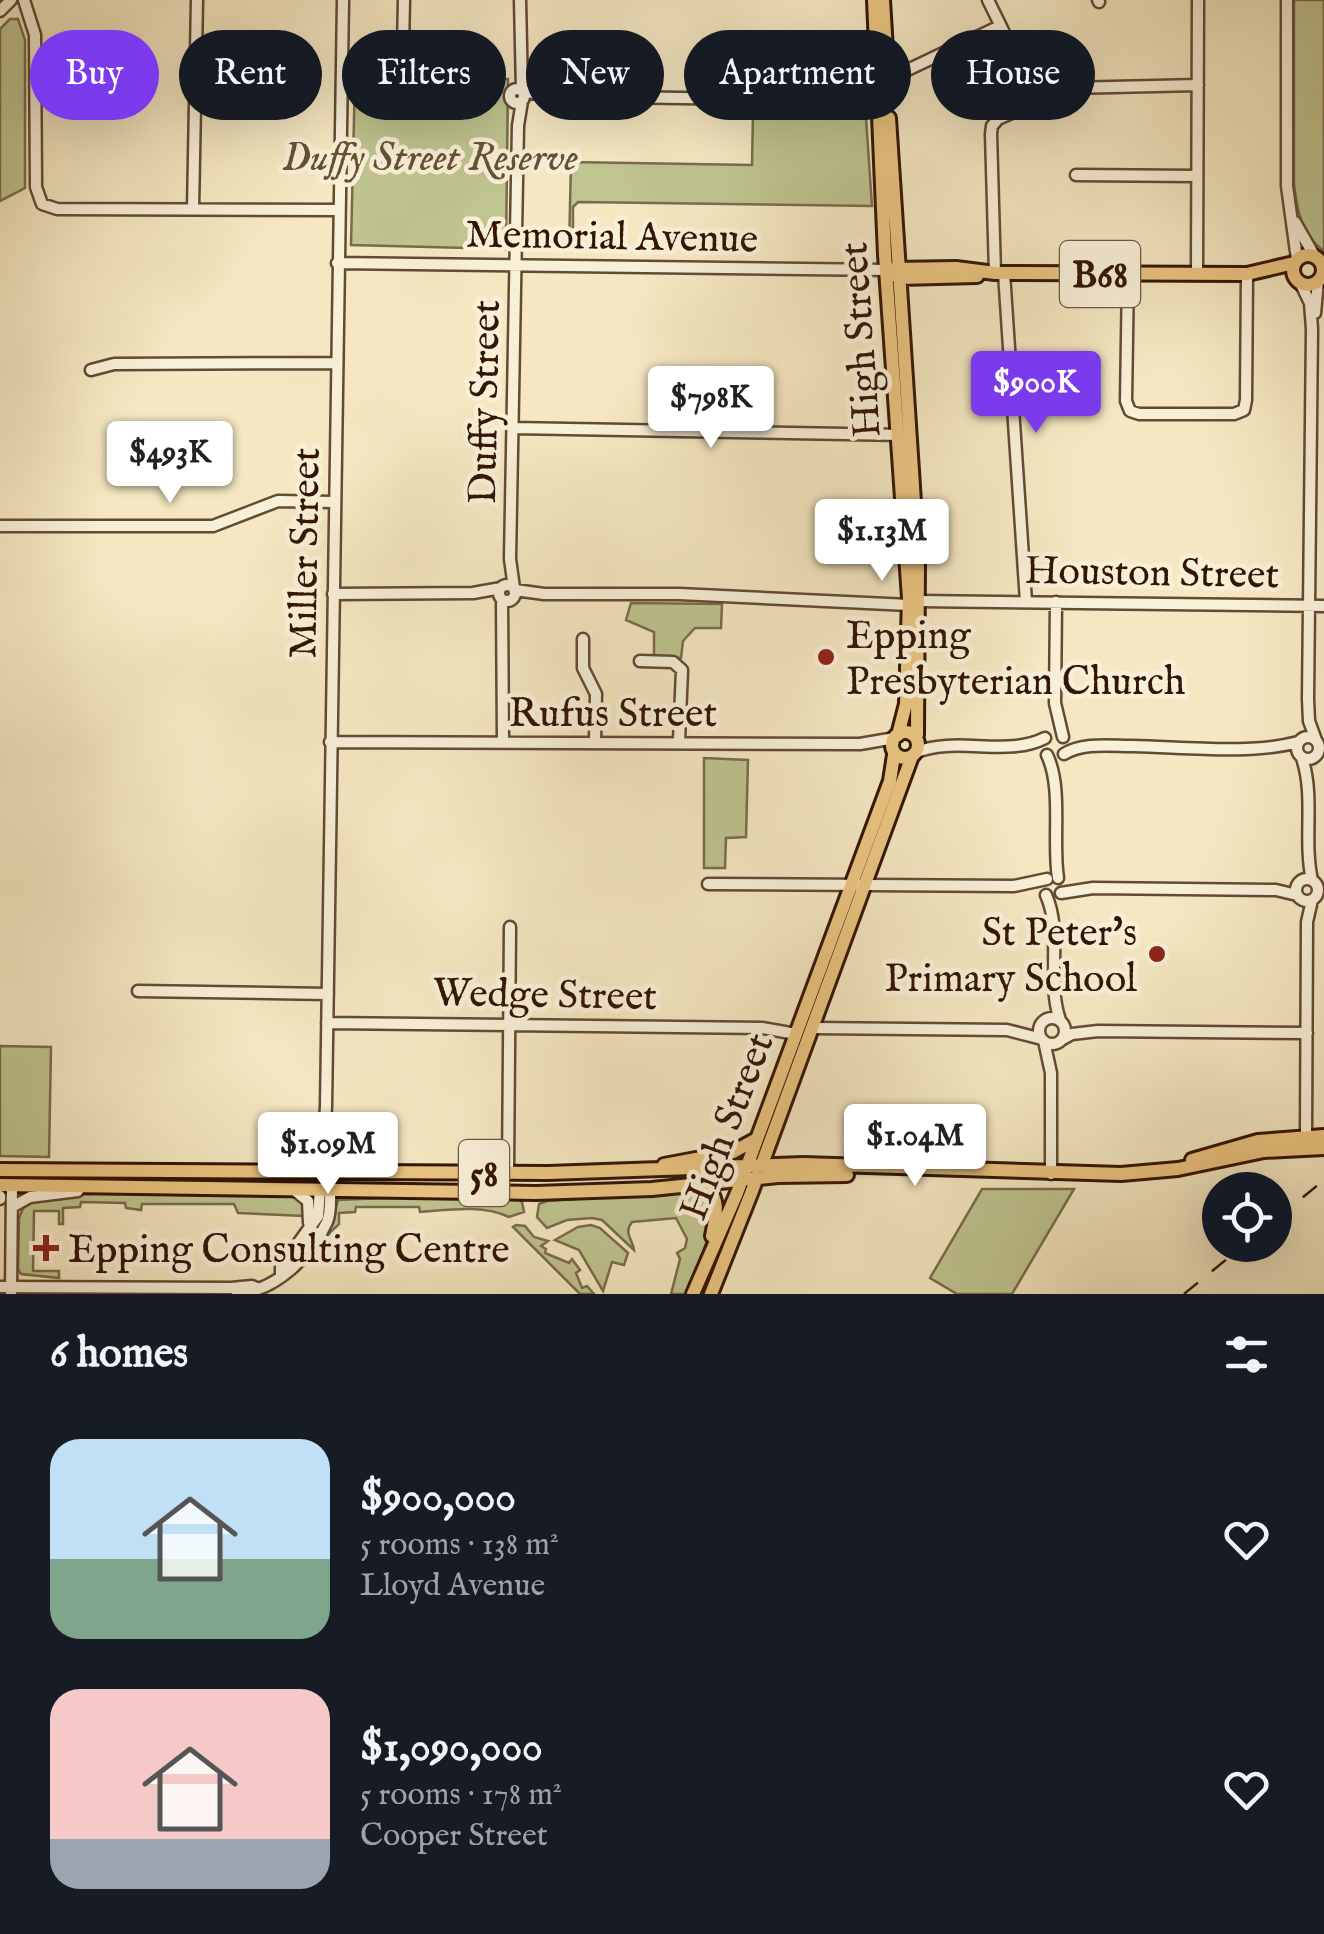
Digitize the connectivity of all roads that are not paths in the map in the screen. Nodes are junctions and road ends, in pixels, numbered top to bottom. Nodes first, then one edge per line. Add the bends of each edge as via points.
1 (11, 0) edge
2 (24, 0) edge
3 (198, 0) edge
4 (343, 0) edge
5 (404, 0) edge
6 (520, 0) edge
7 (874, 0) edge
8 (883, 0) edge
9 (988, 0) edge
10 (1198, 0) edge
11 (1287, 0) edge
12 (0, 11) edge
13 (1000, 26) junction
14 (403, 30) edge
15 (876, 30) edge
16 (1002, 30) edge
17 (911, 68) edge
18 (1095, 85) edge
19 (1198, 85) junction
20 (519, 96) junction
21 (684, 98) edge
22 (882, 120) edge
23 (1003, 120) edge
24 (1076, 174) dead end
25 (1198, 176) junction
26 (193, 209) junction
27 (338, 210) junction
28 (1290, 212) junction
29 (1320, 259) edge
30 (1296, 261) junction
31 (337, 263) junction
32 (516, 266) junction
33 (896, 272) junction
34 (999, 273) junction
35 (1128, 274) junction
36 (1196, 274) junction
37 (1247, 274) junction
38 (1321, 278) edge
39 (1299, 282) junction
40 (1312, 329) junction
41 (336, 363) junction
42 (90, 370) dead end
43 (513, 428) junction
44 (904, 434) junction
45 (334, 502) junction
46 (0, 526) edge
47 (333, 594) junction
48 (507, 594) junction
49 (912, 601) junction
50 (1026, 602) junction
51 (1056, 602) junction
52 (1310, 606) junction
53 (1324, 606) edge
54 (583, 639) dead end
55 (640, 661) dead end
56 (1308, 699) junction
57 (1055, 703) junction
58 (917, 736) junction
59 (1046, 737) junction
60 (1064, 738) junction
61 (503, 741) junction
62 (596, 741) junction
63 (678, 741) junction
64 (1299, 741) junction
65 (956, 744) junction
66 (895, 745) junction
67 (1013, 745) junction
68 (330, 746) junction
69 (1099, 746) junction
70 (1253, 747) junction
71 (1314, 751) edge
72 (1046, 754) junction
73 (1063, 754) junction
74 (913, 755) junction
75 (1054, 786) junction
76 (708, 884) dead end
77 (1056, 884) junction
78 (857, 885) junction
79 (1014, 886) junction
80 (1310, 890) edge
81 (1046, 894) junction
82 (1053, 926) junction
83 (510, 927) dead end
84 (1052, 986) junction
85 (138, 991) dead end
86 (328, 994) junction
87 (1060, 1021) junction
88 (1043, 1022) junction
89 (327, 1023) junction
90 (509, 1025) junction
91 (803, 1029) junction
92 (1006, 1030) junction
93 (1098, 1031) junction
94 (1307, 1033) junction
95 (1043, 1040) junction
96 (1062, 1040) junction
97 (1052, 1072) junction
98 (1324, 1136) edge
99 (756, 1140) junction
100 (1306, 1142) junction
101 (1324, 1148) edge
102 (4, 1170) edge
103 (632, 1172) junction
104 (508, 1173) junction
105 (751, 1173) junction
106 (325, 1174) junction
107 (1051, 1174) junction
108 (700, 1184) junction
109 (4, 1185) edge
110 (111, 1187) junction
111 (292, 1189) junction
112 (325, 1190) junction
113 (536, 1193) junction
114 (0, 1197) edge
115 (12, 1207) junction
116 (308, 1228) junction
117 (704, 1268) junction
118 (282, 1276) junction
119 (7, 1289) edge
120 (714, 1290) edge
121 (693, 1294) edge

1 - 12 street
2 - 26 street via 36,35 38,200 52,208
3 - 26 street
4 - 27 street, Miller Street
5 - 14 street
6 - 20 street, Duffy Street
7 - 15 main road, High Street
8 - 33 main road, High Street
9 - 13 street
10 - 19 street
11 - 28 street
13 - 16 street
13 - 17 street
18 - 19 street
19 - 25 street
20 - 21 street
20 - 32 street, Duffy Street
22 - 33 main road, High Street
23 - 34 street via 992,126
24 - 25 street
25 - 36 street
26 - 27 street
27 - 31 street, Miller Street
28 - 29 street
28 - 30 street
29 - 30 main road via 1306,255
29 - 38 main road
30 - 37 main road, Memorial Avenue / B68
30 - 39 main road
31 - 32 street, Memorial Avenue
31 - 41 street, Miller Street
32 - 33 street, Memorial Avenue
32 - 43 street, Duffy Street
33 - 34 main road, Memorial Avenue / B68
33 - 44 main road, High Street
34 - 35 main road, Memorial Avenue / B68
34 - 50 street
35 - 36 main road, Memorial Avenue / B68
35 - 37 street via 1130,410 1234,414 1246,400
36 - 37 main road, Memorial Avenue / B68
37 - 39 main road, Memorial Avenue / B68
38 - 39 main road
38 - 40 street
39 - 40 street via 1310,303
40 - 52 street
41 - 42 street via 114,364
41 - 45 street, Miller Street
43 - 44 street
43 - 48 street, Duffy Street
44 - 49 main road, High Street
45 - 46 street via 278,501 213,526
45 - 47 street, Miller Street
47 - 48 street, Houston Street
47 - 68 street, Miller Street
48 - 49 street, Houston Street
48 - 61 street, Duffy Street
49 - 50 street, Houston Street
49 - 58 main road, High Street
49 - 66 main road, High Street via 906,704
50 - 51 street, Houston Street
51 - 52 street, Houston Street
51 - 57 street
52 - 53 street, Houston Street
52 - 56 street
54 - 62 street via 583,668 596,694
55 - 63 street via 673,662 682,670
56 - 64 street
56 - 71 street
57 - 59 street
57 - 60 street
58 - 65 street
58 - 66 main road via 908,732
58 - 74 main road, High Street
59 - 60 street
59 - 67 street
59 - 72 street
60 - 69 street
60 - 73 street
61 - 62 street, Rufus Street
61 - 68 street, Rufus Street
62 - 63 street, Rufus Street
63 - 66 street, Rufus Street
64 - 70 street
64 - 71 street via 1310,737
64 - 71 street via 1296,751
65 - 67 street
65 - 74 street
66 - 74 main road via 901,758
66 - 78 main road, High Street
67 - 72 street
68 - 86 street, Miller Street
69 - 70 street
69 - 73 street
70 - 71 street
71 - 80 street
72 - 73 street
72 - 75 street
73 - 75 street
74 - 78 main road, High Street
75 - 77 street
76 - 78 street
77 - 79 street
77 - 80 street
77 - 81 street
77 - 82 street
78 - 79 street
78 - 91 main road, High Street
79 - 81 street
80 - 94 street
81 - 82 street
82 - 84 street
83 - 90 street
84 - 87 street
84 - 88 street
85 - 86 street
86 - 89 street, Miller Street
87 - 88 street
87 - 93 street
87 - 96 street
88 - 92 street, Wedge Street
88 - 95 street
89 - 90 street, Wedge Street
89 - 106 street, Miller Street
90 - 91 street, Wedge Street
90 - 104 street
91 - 92 street, Wedge Street
91 - 99 main road, High Street
91 - 105 main road, High Street
92 - 95 street, Wedge Street
93 - 94 street
93 - 96 street
94 - 100 street
95 - 96 street
95 - 97 street
96 - 97 street
97 - 107 street
98 - 100 main road
99 - 103 main road, 58 via 733,1152
99 - 105 main road, High Street
100 - 101 main road
100 - 107 main road via 1146,1173
102 - 106 main road, 58
102 - 109 main road
103 - 104 main road, 58
103 - 105 main road, 58
104 - 106 main road, 58
104 - 113 main road via 533,1184
105 - 107 main road via 804,1164
105 - 108 main road, 58
105 - 117 main road, High Street
105 - 120 main road, High Street
106 - 112 main road
108 - 113 main road, 58
108 - 117 main road via 709,1188 717,1211
109 - 110 main road, 58
109 - 114 street
109 - 115 street
110 - 111 main road, 58
110 - 115 street via 38,1195
111 - 112 main road, 58
111 - 116 street via 308,1202
112 - 113 main road, 58
112 - 116 street
112 - 118 street via 326,1224
115 - 119 street
116 - 118 street via 281,1267
117 - 121 main road, High Street
118 - 119 street via 258,1289

